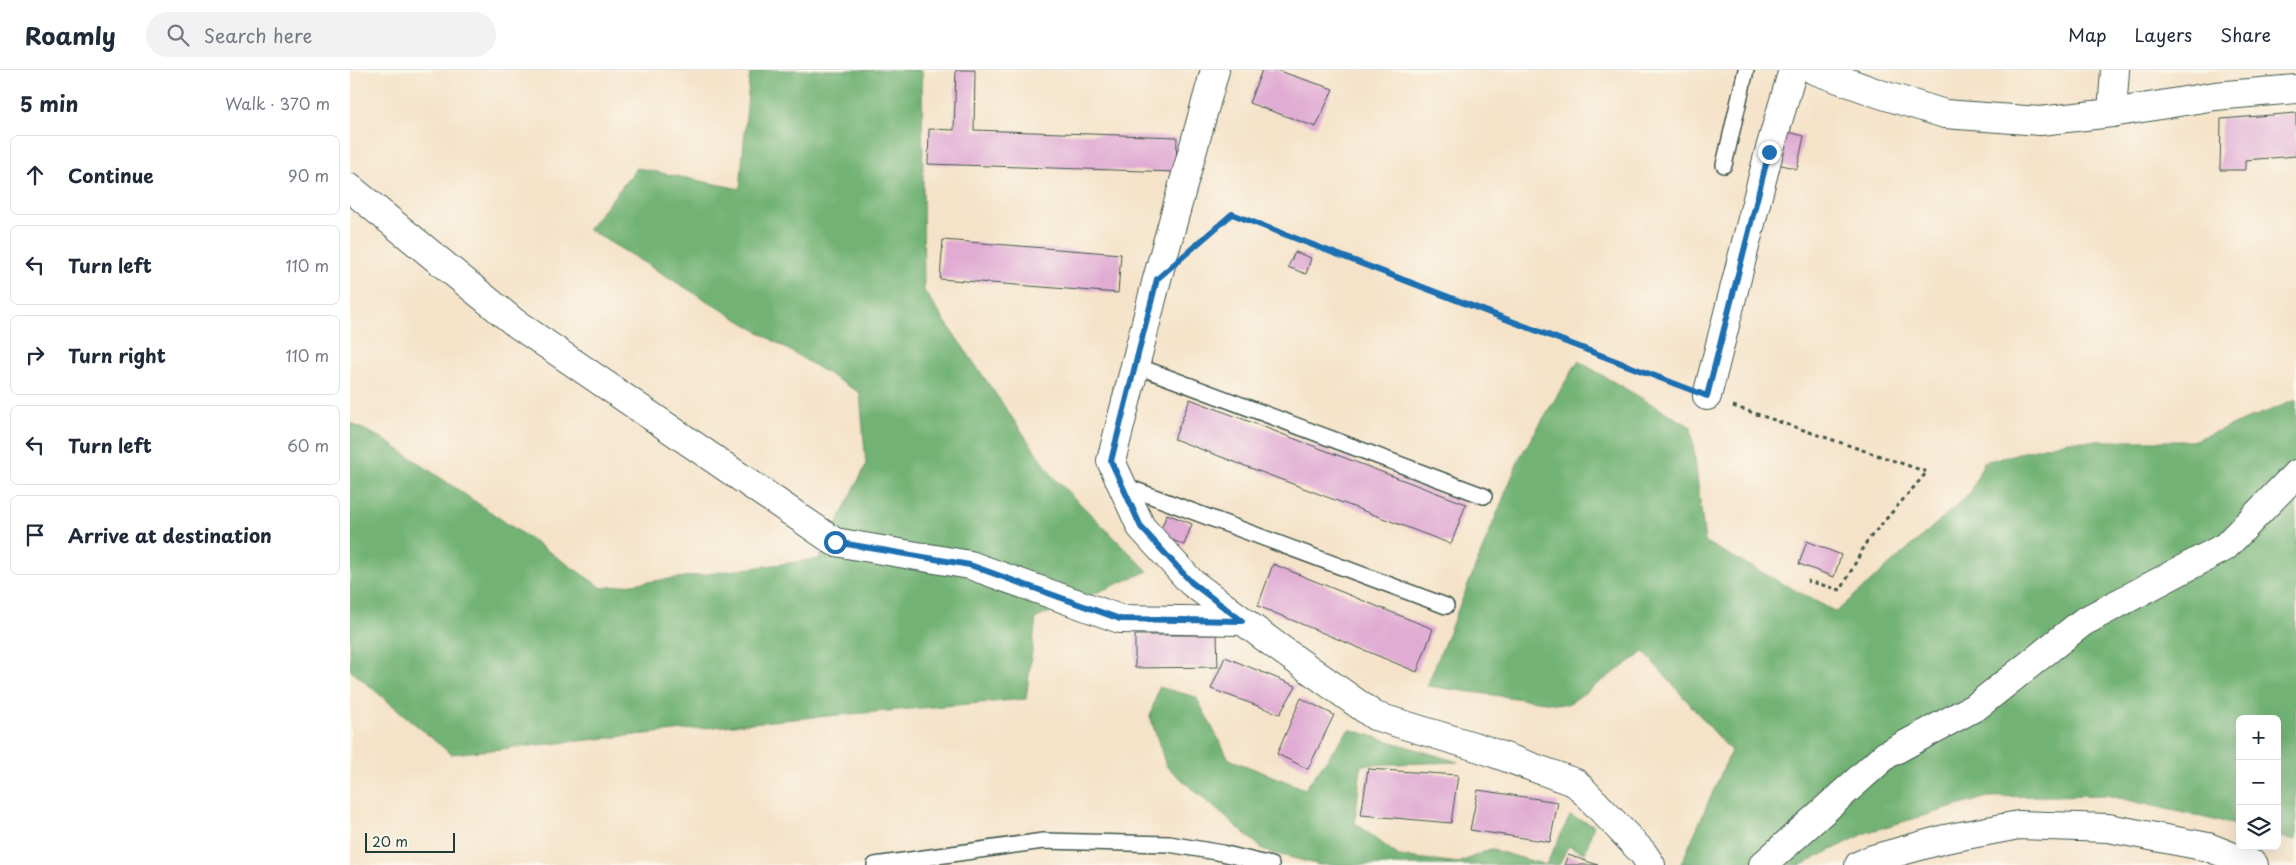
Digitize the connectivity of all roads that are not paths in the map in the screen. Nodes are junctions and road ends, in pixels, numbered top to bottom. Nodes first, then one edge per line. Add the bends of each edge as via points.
1 (1215, 70) edge
2 (1746, 70) edge
3 (1794, 70) edge
4 (1814, 70) edge
5 (2115, 70) edge
6 (2296, 89) edge
7 (2112, 113) junction
8 (1724, 166) dead end
9 (350, 188) edge
10 (1137, 366) junction
11 (1707, 396) road end
12 (2296, 474) edge
13 (1122, 485) junction
14 (1484, 496) dead end
15 (1446, 606) dead end
16 (1242, 621) junction
17 (875, 865) edge
18 (1271, 865) edge
19 (1651, 865) edge
20 (1763, 865) edge
21 (1860, 865) edge
22 (2254, 865) edge

1 - 10 street via 1157,279
2 - 8 lane
3 - 11 street via 1769,152
4 - 7 street via 1945,114 2040,121
5 - 7 street
6 - 7 street via 2215,96
9 - 16 street via 514,322 835,542 970,565 1120,619
10 - 13 street via 1111,461
10 - 14 lane
12 - 20 street via 2225,547 2083,622 1977,706 1886,756
13 - 15 lane
13 - 16 street via 1141,527 1191,582
16 - 19 street via 1375,716 1480,748 1576,783
17 - 18 lane via 1043,841 1168,844
21 - 22 street via 1945,839 2019,825 2108,828 2208,847

